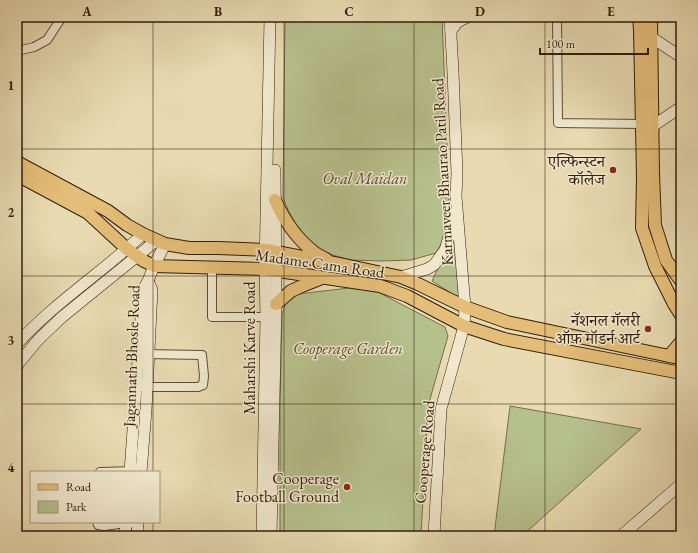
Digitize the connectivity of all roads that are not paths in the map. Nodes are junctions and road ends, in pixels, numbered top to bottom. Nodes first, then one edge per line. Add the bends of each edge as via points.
1 (62, 17) edge
2 (270, 17) edge
3 (278, 17) edge
4 (450, 17) edge
5 (468, 17) edge
6 (556, 17) edge
7 (644, 20) edge
8 (451, 31) junction
9 (651, 36) junction
10 (17, 51) edge
11 (681, 57) edge
12 (681, 107) edge
13 (647, 125) junction
14 (17, 162) edge
15 (17, 175) edge
16 (456, 196) junction
17 (275, 200) junction
18 (143, 234) junction
19 (161, 242) junction
20 (127, 249) junction
21 (271, 251) junction
22 (137, 257) junction
23 (334, 263) junction
24 (154, 266) junction
25 (212, 268) junction
26 (270, 270) junction
27 (401, 277) junction
28 (324, 278) junction
29 (681, 281) edge
30 (276, 304) junction
31 (465, 307) junction
32 (681, 315) edge
33 (266, 317) junction
34 (464, 326) junction
35 (681, 342) edge
36 (17, 344) edge
37 (144, 354) junction
38 (675, 357) edge
39 (17, 365) edge
40 (681, 373) edge
41 (136, 387) junction
42 (147, 387) junction
43 (130, 471) edge
44 (142, 471) edge
45 (681, 484) edge
46 (97, 523) edge
47 (126, 523) edge
48 (138, 523) edge
49 (125, 536) edge
50 (137, 536) edge
51 (262, 536) edge
52 (272, 536) edge
53 (434, 536) edge
54 (621, 536) edge

1 - 10 street via 47,40
2 - 21 main road, Maharshi Karve Road
3 - 17 main road, Maharshi Karve Road
4 - 8 main road, Karmaveer Bhaurao Patil Road
5 - 8 main road via 461,19
6 - 13 street via 558,123
7 - 9 main road
7 - 13 main road
8 - 16 main road, Karmaveer Bhaurao Patil Road
9 - 11 main road
9 - 13 main road
12 - 13 main road
13 - 29 main road via 653,174 655,225 666,260
13 - 32 main road via 642,228 655,266
14 - 18 main road, Madame Cama Road via 108,211
15 - 20 main road, Madame Cama Road via 88,213
16 - 27 main road via 445,250 434,265
16 - 31 main road, Karmaveer Bhaurao Patil Road
17 - 21 main road, Maharshi Karve Road
17 - 23 main road via 281,213 299,237 316,253
18 - 19 main road, Madame Cama Road
18 - 20 main road
19 - 21 main road, Madame Cama Road via 189,248
19 - 22 main road
19 - 24 main road, Jagannath Bhosle Road
20 - 22 main road, Madame Cama Road
20 - 36 main road via 60,303
21 - 23 main road, Madame Cama Road
21 - 26 main road, Maharshi Karve Road
22 - 24 main road, Madame Cama Road
22 - 39 main road via 62,317
23 - 27 main road, Madame Cama Road
24 - 25 main road, Madame Cama Road
24 - 37 main road, Jagannath Bhosle Road via 148,281 152,290
25 - 26 main road, Madame Cama Road
25 - 33 street via 212,317
26 - 28 main road, Madame Cama Road
26 - 30 main road, Maharshi Karve Road
26 - 33 main road, Maharshi Karve Road
27 - 31 main road, Madame Cama Road
28 - 30 main road via 291,291
28 - 34 main road, Madame Cama Road via 380,286 407,296
30 - 52 main road, Maharshi Karve Road
31 - 34 main road, Karmaveer Bhaurao Patil Road
31 - 38 main road, Madame Cama Road via 507,322
33 - 51 main road, Maharshi Karve Road
34 - 40 main road, Madame Cama Road via 504,340
34 - 53 main road, Cooperage Road via 441,409
35 - 38 main road
37 - 41 main road
37 - 42 main road, Jagannath Bhosle Road
37 - 42 street via 202,355 204,376 203,384 198,388
41 - 42 street
41 - 43 main road
42 - 44 main road, Jagannath Bhosle Road
45 - 54 main road
46 - 47 street via 104,526
47 - 48 street
47 - 49 main road
48 - 50 main road

